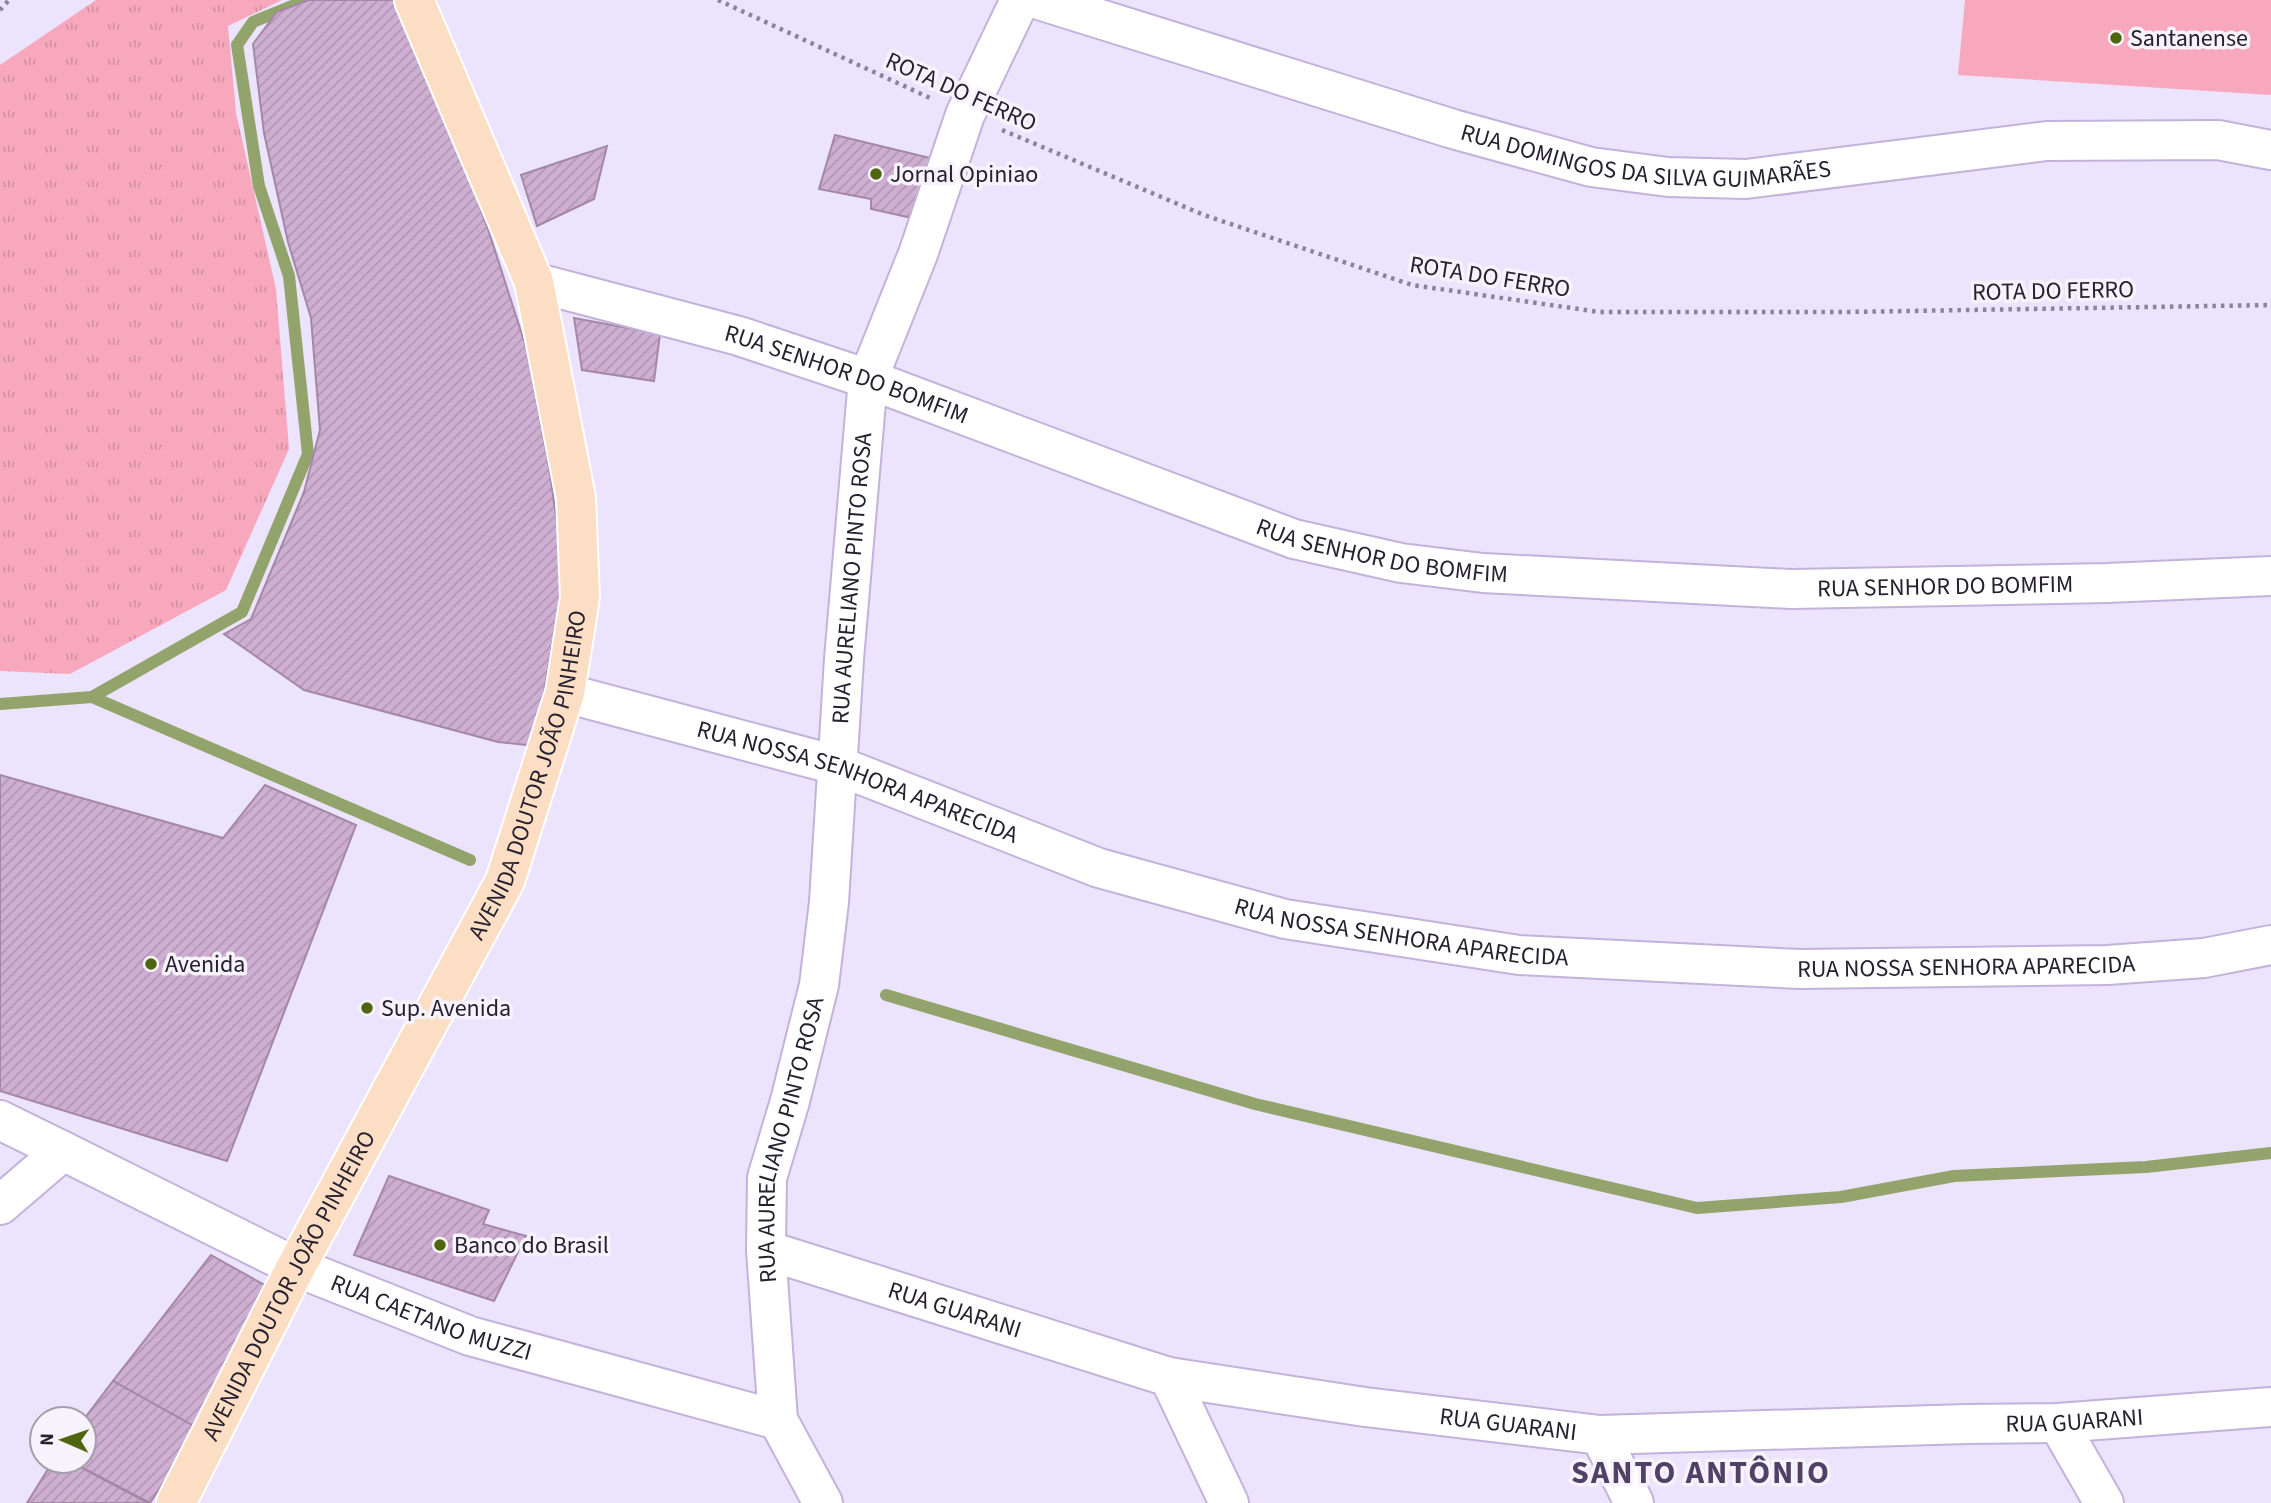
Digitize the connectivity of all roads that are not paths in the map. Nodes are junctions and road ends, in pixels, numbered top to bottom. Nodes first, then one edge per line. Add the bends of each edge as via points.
1 (414, 0) edge
2 (1020, 0) edge
3 (1039, 0) edge
4 (2271, 150) edge
5 (534, 282) junction
6 (869, 379) junction
7 (2271, 576) edge
8 (565, 693) junction
9 (836, 765) junction
10 (2271, 944) edge
11 (1, 1123) edge
12 (63, 1151) junction
13 (0, 1206) edge
14 (766, 1250) junction
15 (296, 1267) junction
16 (1168, 1377) junction
17 (2271, 1407) edge
18 (778, 1420) junction
19 (2059, 1423) junction
20 (1600, 1435) junction
21 (176, 1503) edge
22 (823, 1503) edge
23 (1229, 1503) edge
24 (1634, 1503) edge
25 (2104, 1503) edge

1 - 5 main road, AVENIDA DOUTOR JOÃO PINHEIRO
2 - 6 street, RUA AURELIANO PINTO ROSA via 965,115
3 - 4 street, RUA DOMINGOS DA SILVA GUIMARÃES via 1453,130 1591,167 1668,177 1746,179 2047,141 2218,141
5 - 6 street, RUA SENHOR DO BOMFIM via 739,336
5 - 8 main road, AVENIDA DOUTOR JOÃO PINHEIRO via 576,498 580,597
6 - 7 street, RUA SENHOR DO BOMFIM via 1294,539 1401,563 1483,573 1791,589
6 - 9 street, RUA AURELIANO PINTO ROSA
8 - 9 street, RUA NOSSA SENHORA APARECIDA
8 - 15 main road, AVENIDA DOUTOR JOÃO PINHEIRO via 505,881
9 - 10 street, RUA NOSSA SENHORA APARECIDA via 1099,868 1285,919 1519,956 1800,969 2107,965 2204,958
9 - 14 street, RUA AURELIANO PINTO ROSA via 829,902 819,985 767,1178
11 - 12 street, RUA CAETANO MUZZI
12 - 13 street
12 - 15 street, RUA CAETANO MUZZI
14 - 16 street, RUA GUARANI
14 - 18 street, RUA AURELIANO PINTO ROSA
15 - 18 street, RUA CAETANO MUZZI via 470,1336
15 - 21 main road, AVENIDA DOUTOR JOÃO PINHEIRO
16 - 20 street, RUA GUARANI via 1365,1407
16 - 23 street
17 - 19 street, RUA GUARANI
18 - 22 street, RUA AURELIANO PINTO ROSA
19 - 20 street, RUA GUARANI
19 - 25 street
20 - 24 street

